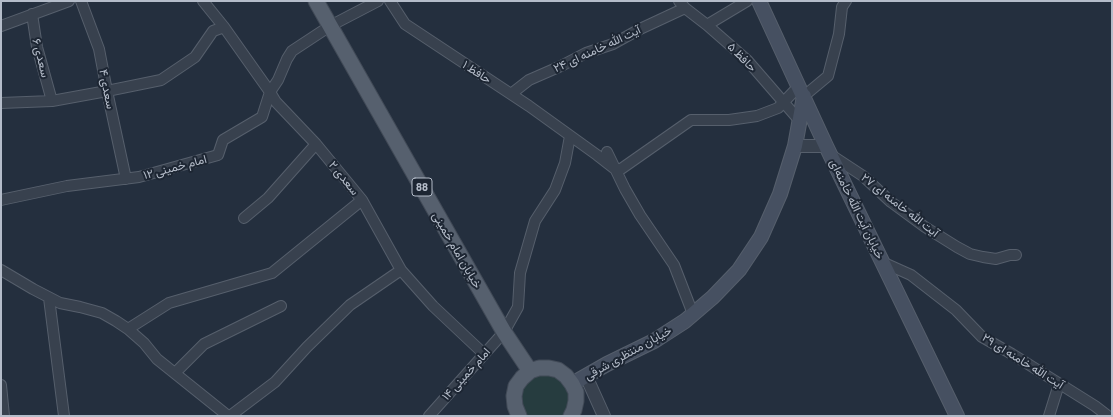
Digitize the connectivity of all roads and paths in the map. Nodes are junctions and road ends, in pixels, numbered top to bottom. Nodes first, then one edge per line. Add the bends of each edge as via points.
1 (69, 1) edge
2 (81, 1) edge
3 (203, 1) edge
4 (316, 1) edge
5 (378, 1) edge
6 (390, 1) edge
7 (747, 1) edge
8 (759, 1) edge
9 (846, 1) edge
10 (682, 5) edge
11 (32, 14) junction
12 (707, 25) junction
13 (1, 26) edge
14 (224, 26) junction
15 (330, 26) junction
16 (107, 91) junction
17 (802, 91) junction
18 (270, 92) junction
19 (511, 94) junction
20 (52, 101) junction
21 (1, 103) edge
22 (799, 120) junction
23 (570, 136) junction
24 (316, 144) junction
25 (795, 146) junction
26 (828, 150) junction
27 (607, 152) dead end
28 (615, 169) junction
29 (126, 179) junction
30 (1, 200) edge
31 (362, 200) junction
32 (244, 218) dead end
33 (1016, 255) dead end
34 (882, 262) junction
35 (1, 270) edge
36 (401, 270) junction
37 (49, 298) junction
38 (281, 306) dead end
39 (693, 314) junction
40 (128, 330) junction
41 (504, 332) junction
42 (484, 354) junction
43 (530, 371) junction
44 (175, 373) junction
45 (586, 376) junction
46 (572, 384) junction
47 (1059, 384) junction
48 (1, 385) edge
49 (4, 416) edge
50 (64, 416) edge
51 (229, 416) edge
52 (429, 416) edge
53 (519, 416) edge
54 (571, 416) edge
55 (604, 416) edge
56 (957, 416) edge
57 (1049, 416) edge
58 (1108, 416) edge

1 - 11 street
2 - 16 street, سعدی ۴ via 100,49
3 - 14 street, سعدی ۲
4 - 15 main road, خیابان امام خمینی / 88
5 - 15 street, امام خمینی ۱۲
6 - 19 street, حافظ ۱ via 405,24
7 - 12 street
8 - 17 main road, خیابان آیت الله خامنه‌ای
9 - 17 street via 842,7 839,34 828,76
10 - 12 street, حافظ ۵
10 - 19 street, آیت الله خامنه ای ۲۴ via 613,44 586,53 529,80
11 - 13 street
11 - 20 street, سعدی ۶ via 37,47
12 - 22 street, حافظ ۵ via 747,60
14 - 16 street via 213,31 195,57 161,80
14 - 18 street, سعدی ۲
15 - 18 street, امام خمینی ۱۲ via 292,51
15 - 41 main road, خیابان امام خمینی / 88
16 - 20 street
16 - 29 street, سعدی ۴
17 - 22 main road, خیابان منتظری شرقی
17 - 26 main road, خیابان آیت الله خامنه‌ای
17 - 28 street via 778,108 757,116 729,120 691,120 622,169
18 - 24 street, سعدی ۲ via 276,102
18 - 29 street, امام خمینی ۱۲ via 262,117 223,140 218,155
19 - 23 street, حافظ ۱
20 - 21 street
22 - 25 main road, خیابان منتظری شرقی
23 - 28 street, حافظ ۱
23 - 41 street, امام خمینی ۱۴ via 565,163 555,190 535,220 520,273 518,306
24 - 31 street, سعدی ۲
24 - 32 street via 268,198
25 - 26 street
25 - 39 main road, خیابان منتظری شرقی via 780,194 761,237 739,270
26 - 33 street, آیت الله خامنه ای ۲۷ via 925,227 957,247 970,254 996,259
26 - 34 main road, خیابان آیت الله خامنه‌ای
27 - 28 street
28 - 39 street via 640,215 674,265
29 - 30 street, امام خمینی ۱۲ via 67,186
31 - 36 street, سعدی ۲
31 - 40 street via 272,273 169,303
34 - 47 street, آیت الله خامنه ای ۲۹ via 911,276 956,310 982,337
34 - 56 main road, خیابان آیت الله خامنه‌ای
35 - 37 street
36 - 42 street, سعدی ۲ via 433,306
36 - 51 street via 350,305 275,382
37 - 40 street via 102,313
37 - 50 street
38 - 44 street via 204,344
39 - 45 main road, خیابان منتظری شرقی via 654,341
40 - 44 street
41 - 42 street, امام خمینی ۱۴
41 - 43 main road, خیابان امام خمینی / 88
42 - 52 street, امام خمینی ۱۴
43 - 46 main road via 539,368 558,370
43 - 53 main road via 516,386 514,396
44 - 51 street
45 - 46 main road, خیابان منتظری شرقی
45 - 55 street
46 - 54 main road via 576,392 576,401
47 - 57 street
47 - 58 street, آیت الله خامنه ای ۲۹
48 - 49 street

